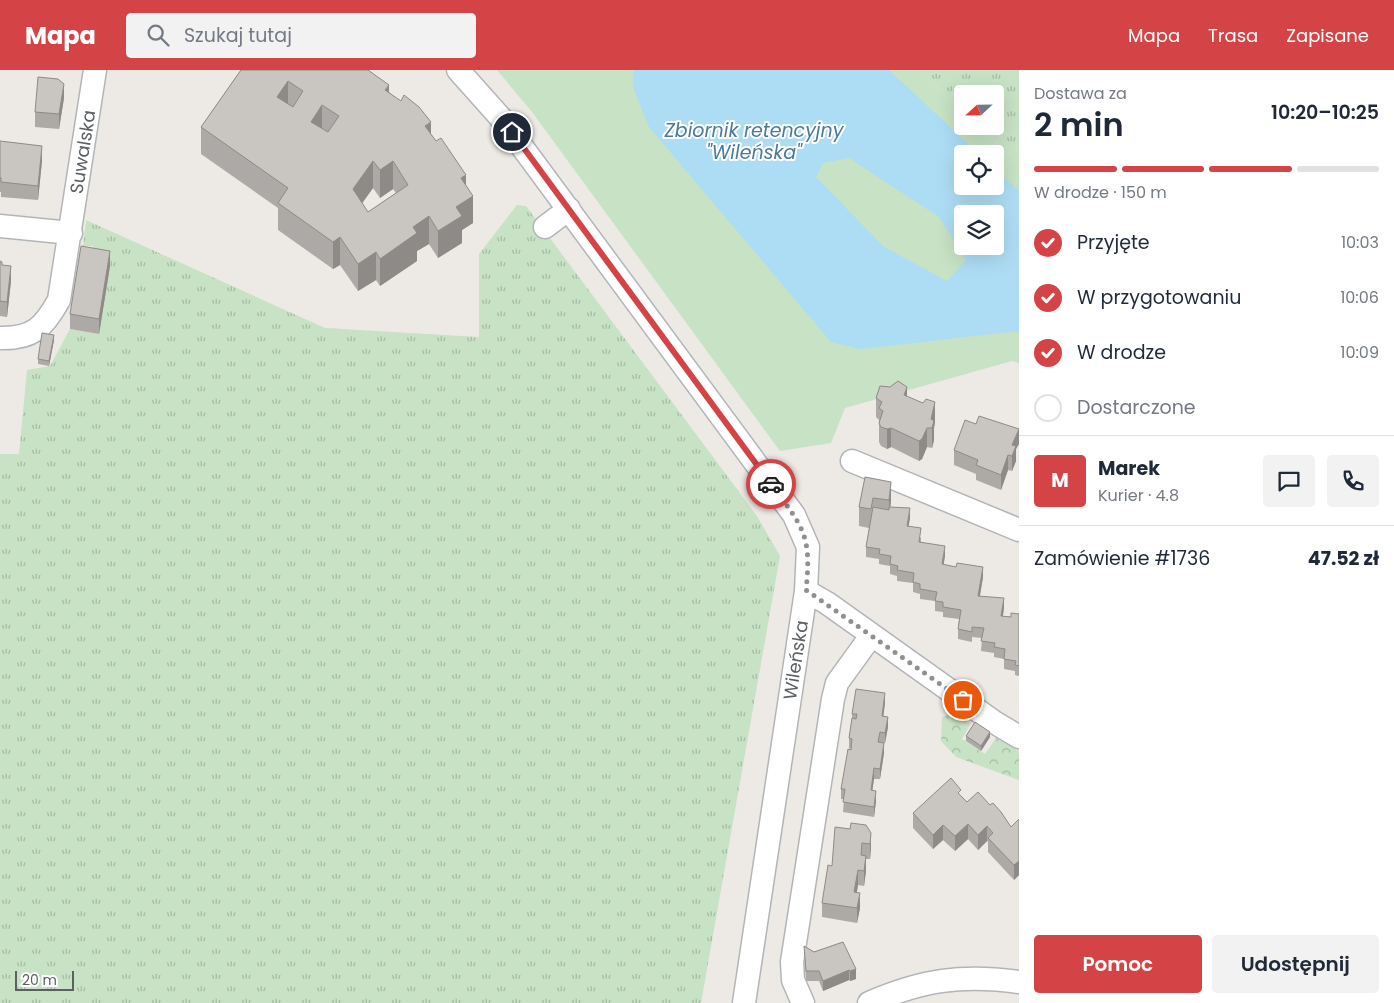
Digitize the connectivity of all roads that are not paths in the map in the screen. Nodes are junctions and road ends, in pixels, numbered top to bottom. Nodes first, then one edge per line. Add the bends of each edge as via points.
1 (95, 70) edge
2 (458, 70) edge
3 (570, 209) junction
4 (0, 226) edge
5 (545, 227) dead end
6 (71, 233) junction
7 (0, 338) edge
8 (852, 462) dead end
9 (1019, 530) edge
10 (806, 590) junction
11 (871, 636) junction
12 (1019, 737) edge
13 (1019, 982) edge
14 (744, 1003) edge
15 (803, 1003) edge
16 (869, 1003) edge

1 - 6 street, Suwalska
2 - 3 street, Wileńska via 500,117
3 - 5 street
3 - 10 street, Wileńska via 794,515 808,547
4 - 6 street
6 - 7 street, Suwalska via 59,300 48,321 31,334
8 - 9 street
10 - 11 street
10 - 14 street, Wileńska
11 - 12 street
11 - 15 street via 837,683 833,700 792,962 793,980
13 - 16 street via 983,977 935,981 900,990

